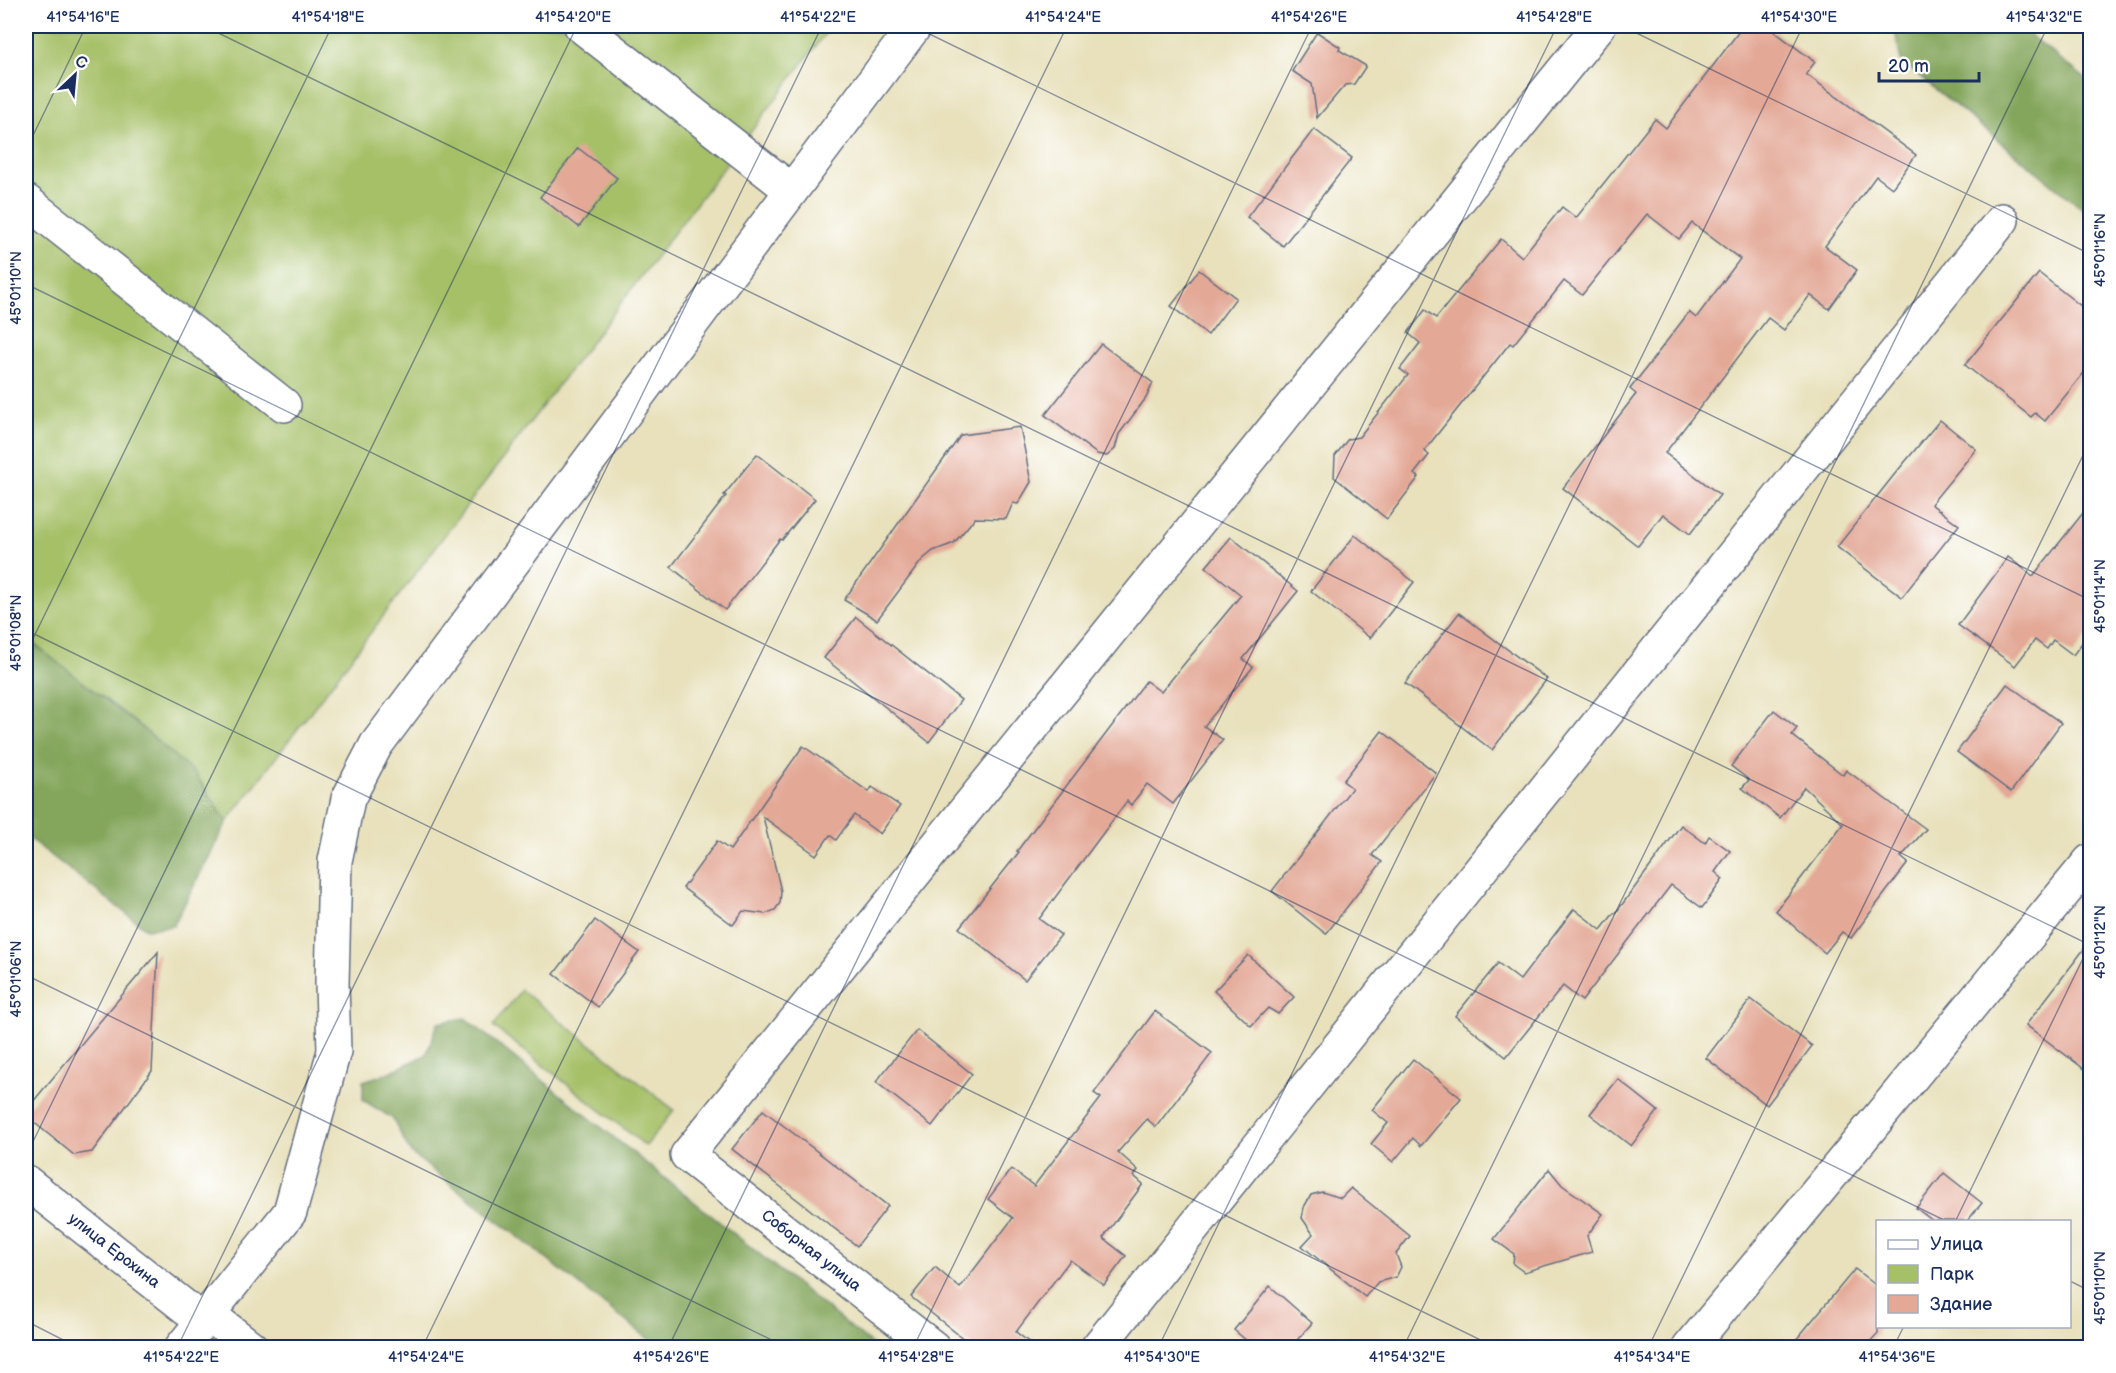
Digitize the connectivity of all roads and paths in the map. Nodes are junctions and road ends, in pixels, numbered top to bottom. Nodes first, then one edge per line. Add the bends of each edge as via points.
1 (581, 26) edge
2 (915, 26) edge
3 (1599, 26) edge
4 (790, 190) junction
5 (26, 201) edge
6 (2002, 220) dead end
7 (284, 405) dead end
8 (2091, 861) edge
9 (26, 1182) edge
10 (206, 1317) junction
11 (182, 1347) edge
12 (252, 1347) edge
13 (934, 1347) edge
14 (1097, 1347) edge
15 (1689, 1347) edge

1 - 4 street
2 - 4 street
3 - 13 street, Соборная улица via 687,1155
4 - 10 street via 376,745 352,790 335,861 334,1051 315,1124 290,1212
5 - 7 street
6 - 14 street
8 - 15 street
9 - 10 street, улица Ерохина
10 - 11 street
10 - 12 street, улица Ерохина

